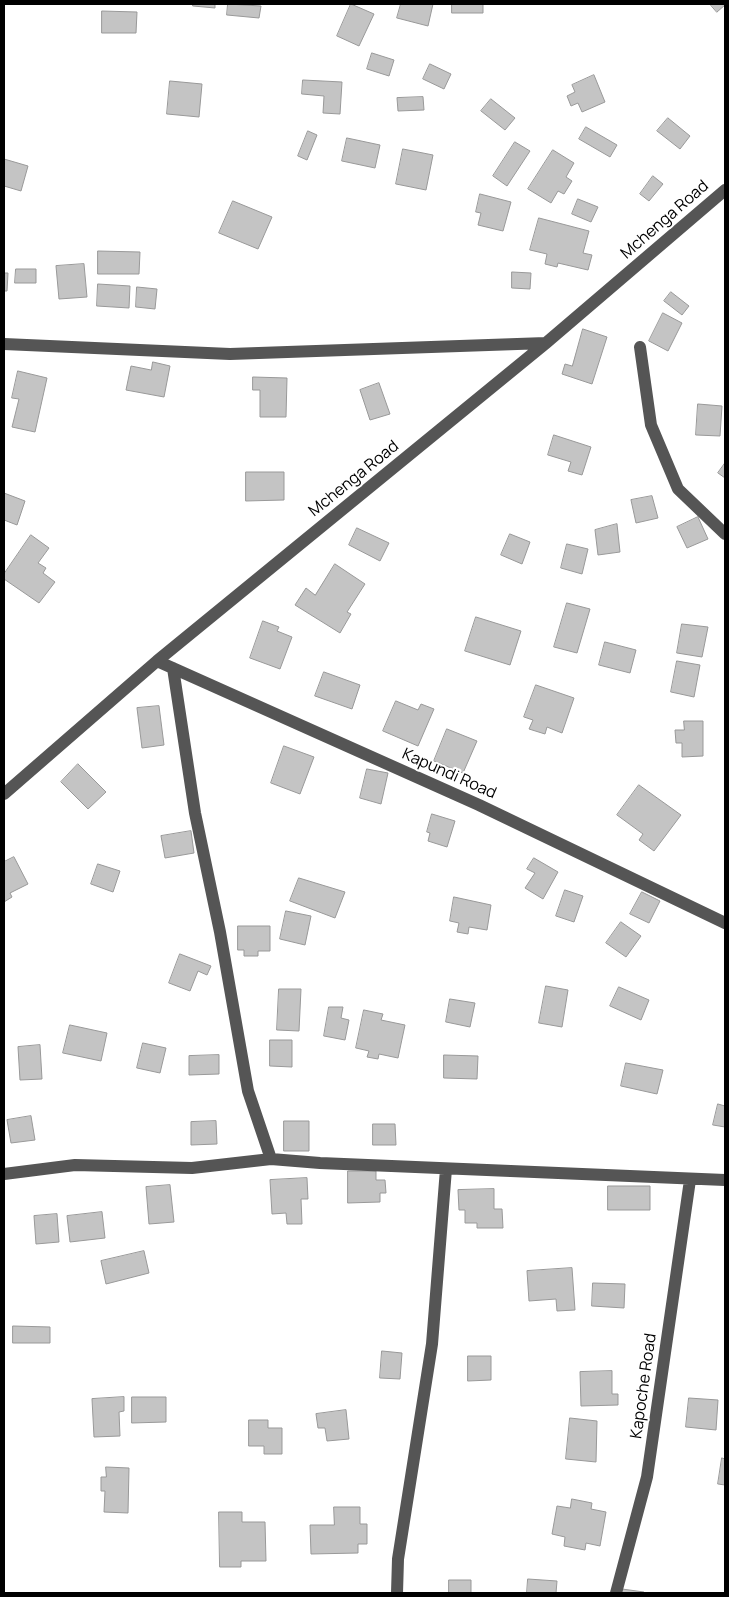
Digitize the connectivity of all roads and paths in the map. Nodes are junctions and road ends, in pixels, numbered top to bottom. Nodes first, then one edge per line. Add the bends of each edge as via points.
1 (725, 190) edge
2 (546, 343) junction
3 (4, 344) edge
4 (640, 347) dead end
5 (725, 534) edge
6 (157, 661) junction
7 (173, 668) junction
8 (4, 794) edge
9 (725, 923) edge
10 (271, 1159) junction
11 (446, 1169) junction
12 (4, 1174) edge
13 (690, 1180) junction
14 (725, 1180) edge
15 (397, 1593) edge
16 (616, 1593) edge

1 - 2 street, Mchenga Road
2 - 3 street via 230,354
2 - 6 street, Mchenga Road
4 - 5 street via 651,425 678,489
6 - 7 street, Kapundi Road
6 - 8 street, Mchenga Road
7 - 9 street, Kapundi Road via 479,805
7 - 10 street via 195,814 248,1090
10 - 11 street
10 - 12 street via 192,1168 75,1165
11 - 13 street
11 - 15 street via 432,1344 398,1559
13 - 14 street
13 - 16 street, Kapoche Road via 647,1477

